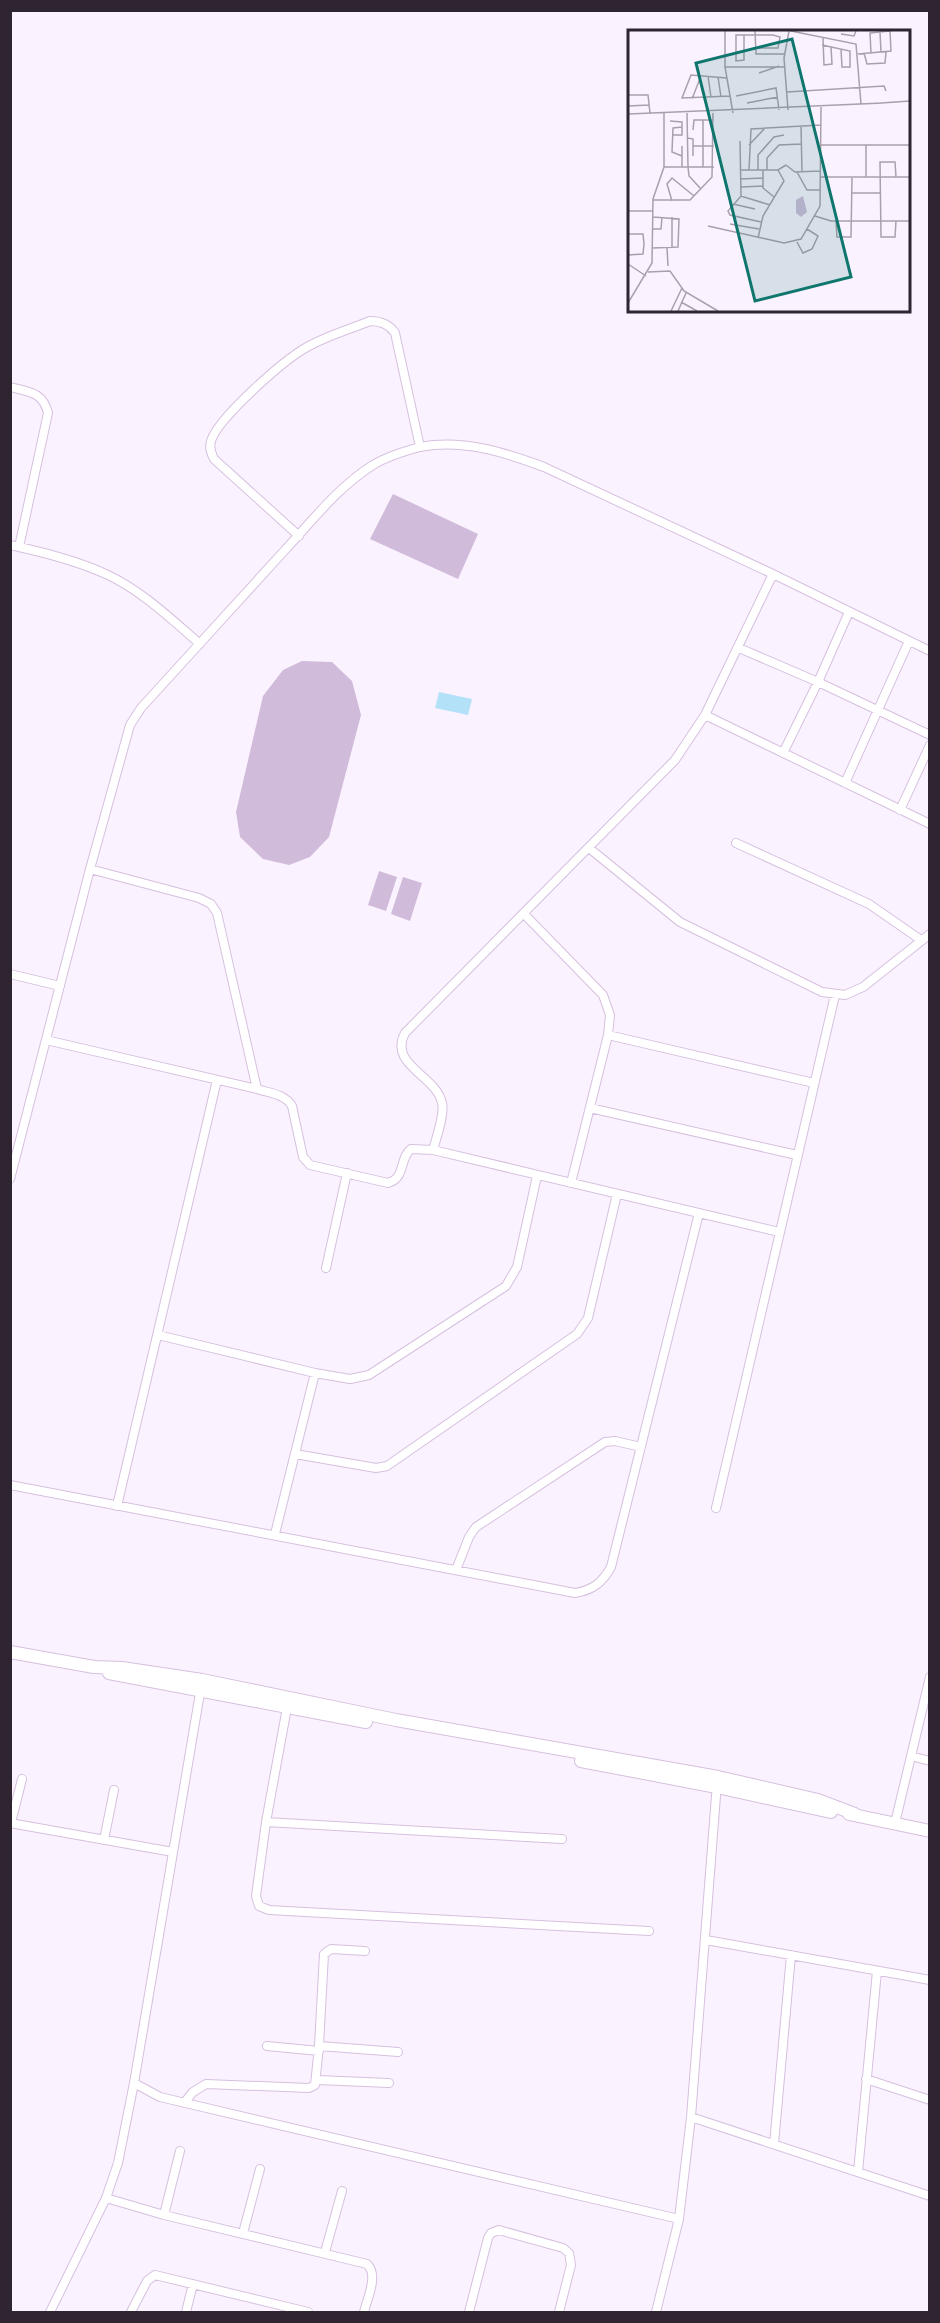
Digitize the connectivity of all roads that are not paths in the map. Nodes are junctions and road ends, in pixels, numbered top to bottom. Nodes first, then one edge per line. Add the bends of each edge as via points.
1 (10, 387) edge
2 (420, 447) junction
3 (299, 536) junction
4 (15, 546) edge
5 (773, 574) junction
6 (849, 612) junction
7 (909, 641) junction
8 (200, 644) junction
9 (739, 648) junction
10 (930, 651) edge
11 (818, 682) junction
12 (878, 710) junction
13 (705, 715) junction
14 (930, 735) edge
15 (930, 745) edge
16 (783, 753) junction
17 (845, 783) junction
18 (900, 810) junction
19 (930, 824) edge
20 (736, 843) dead end
21 (590, 848) junction
22 (90, 869) junction
23 (525, 915) junction
24 (930, 934) edge
25 (921, 940) junction
26 (10, 974) edge
27 (60, 986) junction
28 (835, 995) junction
29 (608, 1035) junction
30 (46, 1040) junction
31 (217, 1080) junction
32 (814, 1083) junction
33 (256, 1089) junction
34 (590, 1108) junction
35 (433, 1150) junction
36 (797, 1155) junction
37 (347, 1173) junction
38 (537, 1176) junction
39 (10, 1179) edge
40 (571, 1183) junction
41 (617, 1194) junction
42 (699, 1214) junction
43 (779, 1232) junction
44 (326, 1268) dead end
45 (159, 1335) junction
46 (315, 1373) junction
47 (641, 1446) junction
48 (295, 1454) junction
49 (10, 1485) edge
50 (117, 1506) junction
51 (716, 1508) dead end
52 (275, 1534) junction
53 (456, 1570) junction
54 (10, 1652) edge
55 (930, 1677) edge
56 (202, 1686) junction
57 (288, 1703) junction
58 (911, 1756) junction
59 (930, 1761) edge
60 (22, 1779) dead end
61 (718, 1782) junction
62 (114, 1790) dead end
63 (266, 1822) junction
64 (11, 1823) edge
65 (895, 1823) junction
66 (930, 1831) edge
67 (562, 1839) dead end
68 (104, 1840) junction
69 (173, 1852) junction
70 (649, 1930) dead end
71 (706, 1940) junction
72 (365, 1951) dead end
73 (791, 1955) junction
74 (877, 1971) junction
75 (930, 1980) edge
76 (267, 2046) dead end
77 (319, 2049) junction
78 (398, 2052) dead end
79 (866, 2079) junction
80 (317, 2080) junction
81 (134, 2083) junction
82 (389, 2083) dead end
83 (930, 2100) edge
84 (184, 2103) junction
85 (692, 2117) junction
86 (774, 2144) junction
87 (180, 2151) dead end
88 (260, 2169) dead end
89 (858, 2172) junction
90 (342, 2191) dead end
91 (929, 2194) edge
92 (106, 2198) junction
93 (164, 2214) junction
94 (679, 2219) junction
95 (243, 2233) junction
96 (325, 2252) junction
97 (193, 2284) junction
98 (277, 2309) edge
99 (50, 2313) edge
100 (131, 2313) edge
101 (186, 2313) edge
102 (308, 2313) edge
103 (364, 2313) edge
104 (469, 2313) edge
105 (559, 2313) edge
106 (656, 2313) edge

1 - 4 street via 36,395 46,402 48,413
2 - 3 street via 374,464 347,485
2 - 3 street via 392,328 370,321 302,349 260,382 217,430 210,444 214,459
2 - 5 street via 475,446 519,458
3 - 8 street
4 - 8 street via 108,575 151,602
5 - 6 street
5 - 9 street
6 - 7 street
6 - 11 street
7 - 10 street
7 - 12 street
8 - 22 street via 130,725
9 - 11 street
9 - 13 street
11 - 12 street
11 - 16 street
12 - 14 street
12 - 17 street
13 - 16 street
13 - 21 street via 675,760
15 - 18 street
16 - 17 street
17 - 18 street
18 - 19 street
20 - 25 street via 869,904
21 - 23 street
21 - 28 street via 680,922
22 - 27 street
22 - 33 street via 211,904 217,913
23 - 29 street via 603,995 610,1015
23 - 35 street via 405,1033 400,1044 401,1052 438,1093 443,1106
24 - 25 street
25 - 28 street via 863,987
26 - 27 street
27 - 30 street
28 - 32 street
29 - 32 street
29 - 34 street
30 - 31 street
30 - 39 street
31 - 33 street
31 - 45 street
32 - 36 street
33 - 37 street via 289,1100 305,1162
34 - 36 street
34 - 40 street
35 - 37 street via 406,1152 399,1177 388,1183
35 - 38 street
36 - 43 street
37 - 44 street
38 - 40 street
38 - 46 street via 517,1267 506,1286 369,1375 350,1379
40 - 41 street
41 - 42 street
41 - 48 street via 588,1318 577,1334 387,1466 376,1468
42 - 43 street
42 - 47 street
43 - 51 street
45 - 46 street
45 - 50 street
46 - 48 street
47 - 53 street via 605,1442 476,1527
47 - 53 street via 611,1567 597,1585 575,1593
48 - 52 street
49 - 50 street
50 - 52 street
52 - 53 street
54 - 56 main road via 122,1668
55 - 58 street
56 - 57 main road
56 - 69 street
57 - 61 main road
57 - 63 street
58 - 59 street
58 - 65 street
60 - 64 street
61 - 65 main road via 836,1805 855,1814
61 - 71 street
62 - 68 street
63 - 67 street
63 - 70 street via 256,1901 264,1908
64 - 68 street
65 - 66 main road
68 - 69 street
69 - 81 street
71 - 73 street
71 - 85 street
72 - 77 street via 331,1949 324,1954
73 - 74 street
73 - 86 street
74 - 75 street
74 - 79 street
76 - 77 street
77 - 78 street
77 - 80 street
79 - 83 street
79 - 89 street
80 - 82 street
80 - 84 street via 309,2088 206,2084 193,2091
81 - 84 street via 155,2095
81 - 92 street via 118,2163
84 - 94 street
85 - 86 street
85 - 94 street
86 - 89 street
87 - 93 street
88 - 95 street
89 - 91 street
90 - 96 street
92 - 93 street
92 - 99 street
93 - 95 street
94 - 106 street
95 - 96 street
96 - 103 street via 371,2267
97 - 98 street
97 - 100 street via 152,2276
97 - 101 street
98 - 102 street
104 - 105 street via 488,2238 499,2230 569,2253 571,2265

